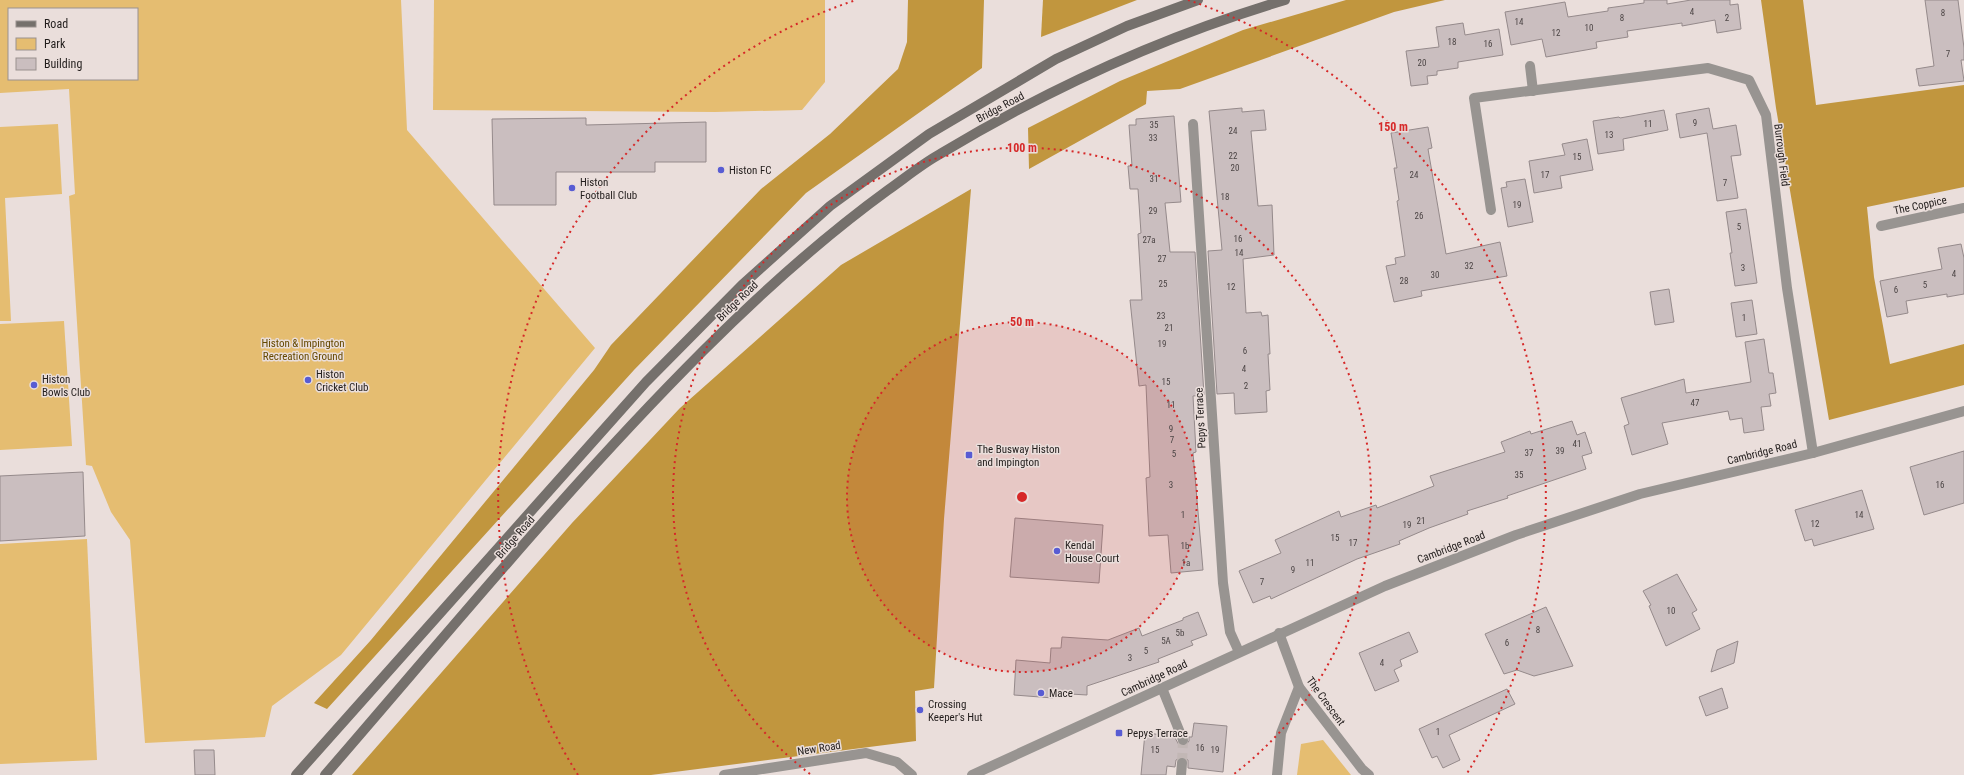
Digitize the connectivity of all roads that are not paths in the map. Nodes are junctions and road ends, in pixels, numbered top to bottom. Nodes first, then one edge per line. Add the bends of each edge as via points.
1 (1198, 0) edge
2 (1285, 0) edge
3 (1530, 66) dead end
4 (1533, 91) junction
5 (1193, 124) dead end
6 (1964, 208) edge
7 (1491, 210) dead end
8 (1881, 226) dead end
9 (1964, 411) edge
10 (1813, 453) junction
11 (1279, 633) junction
12 (1239, 652) junction
13 (1299, 687) junction
14 (1162, 688) junction
15 (1184, 740) tunnel mouth
16 (1182, 763) tunnel mouth
17 (296, 775) edge
18 (325, 775) edge
19 (724, 775) edge
20 (912, 775) edge
21 (972, 775) edge
22 (1181, 775) edge
23 (1277, 775) edge
24 (1369, 775) edge

1 - 17 main road, Bridge Road via 1127,26 1056,59 930,134 830,206 742,285 651,377
2 - 18 main road, Bridge Road via 1236,15 1091,72 938,155 842,223 756,298 666,388 595,464 446,633
3 - 4 street
4 - 7 street, Burrough Field via 1474,98
4 - 10 street, Burrough Field via 1708,68 1749,80 1766,115 1787,288
5 - 12 street, Pepys Terrace via 1205,229 1216,495 1223,583 1230,632
6 - 8 street, The Coppice
9 - 10 street, Cambridge Road
10 - 11 street, Cambridge Road via 1640,494 1560,519 1385,586
11 - 12 street, Cambridge Road
11 - 13 street, The Crescent
12 - 14 street, Cambridge Road
13 - 23 street via 1281,733
13 - 24 street, The Crescent
14 - 15 street
14 - 21 street, Cambridge Road
16 - 22 street
19 - 20 street, New Road via 866,753 898,762

